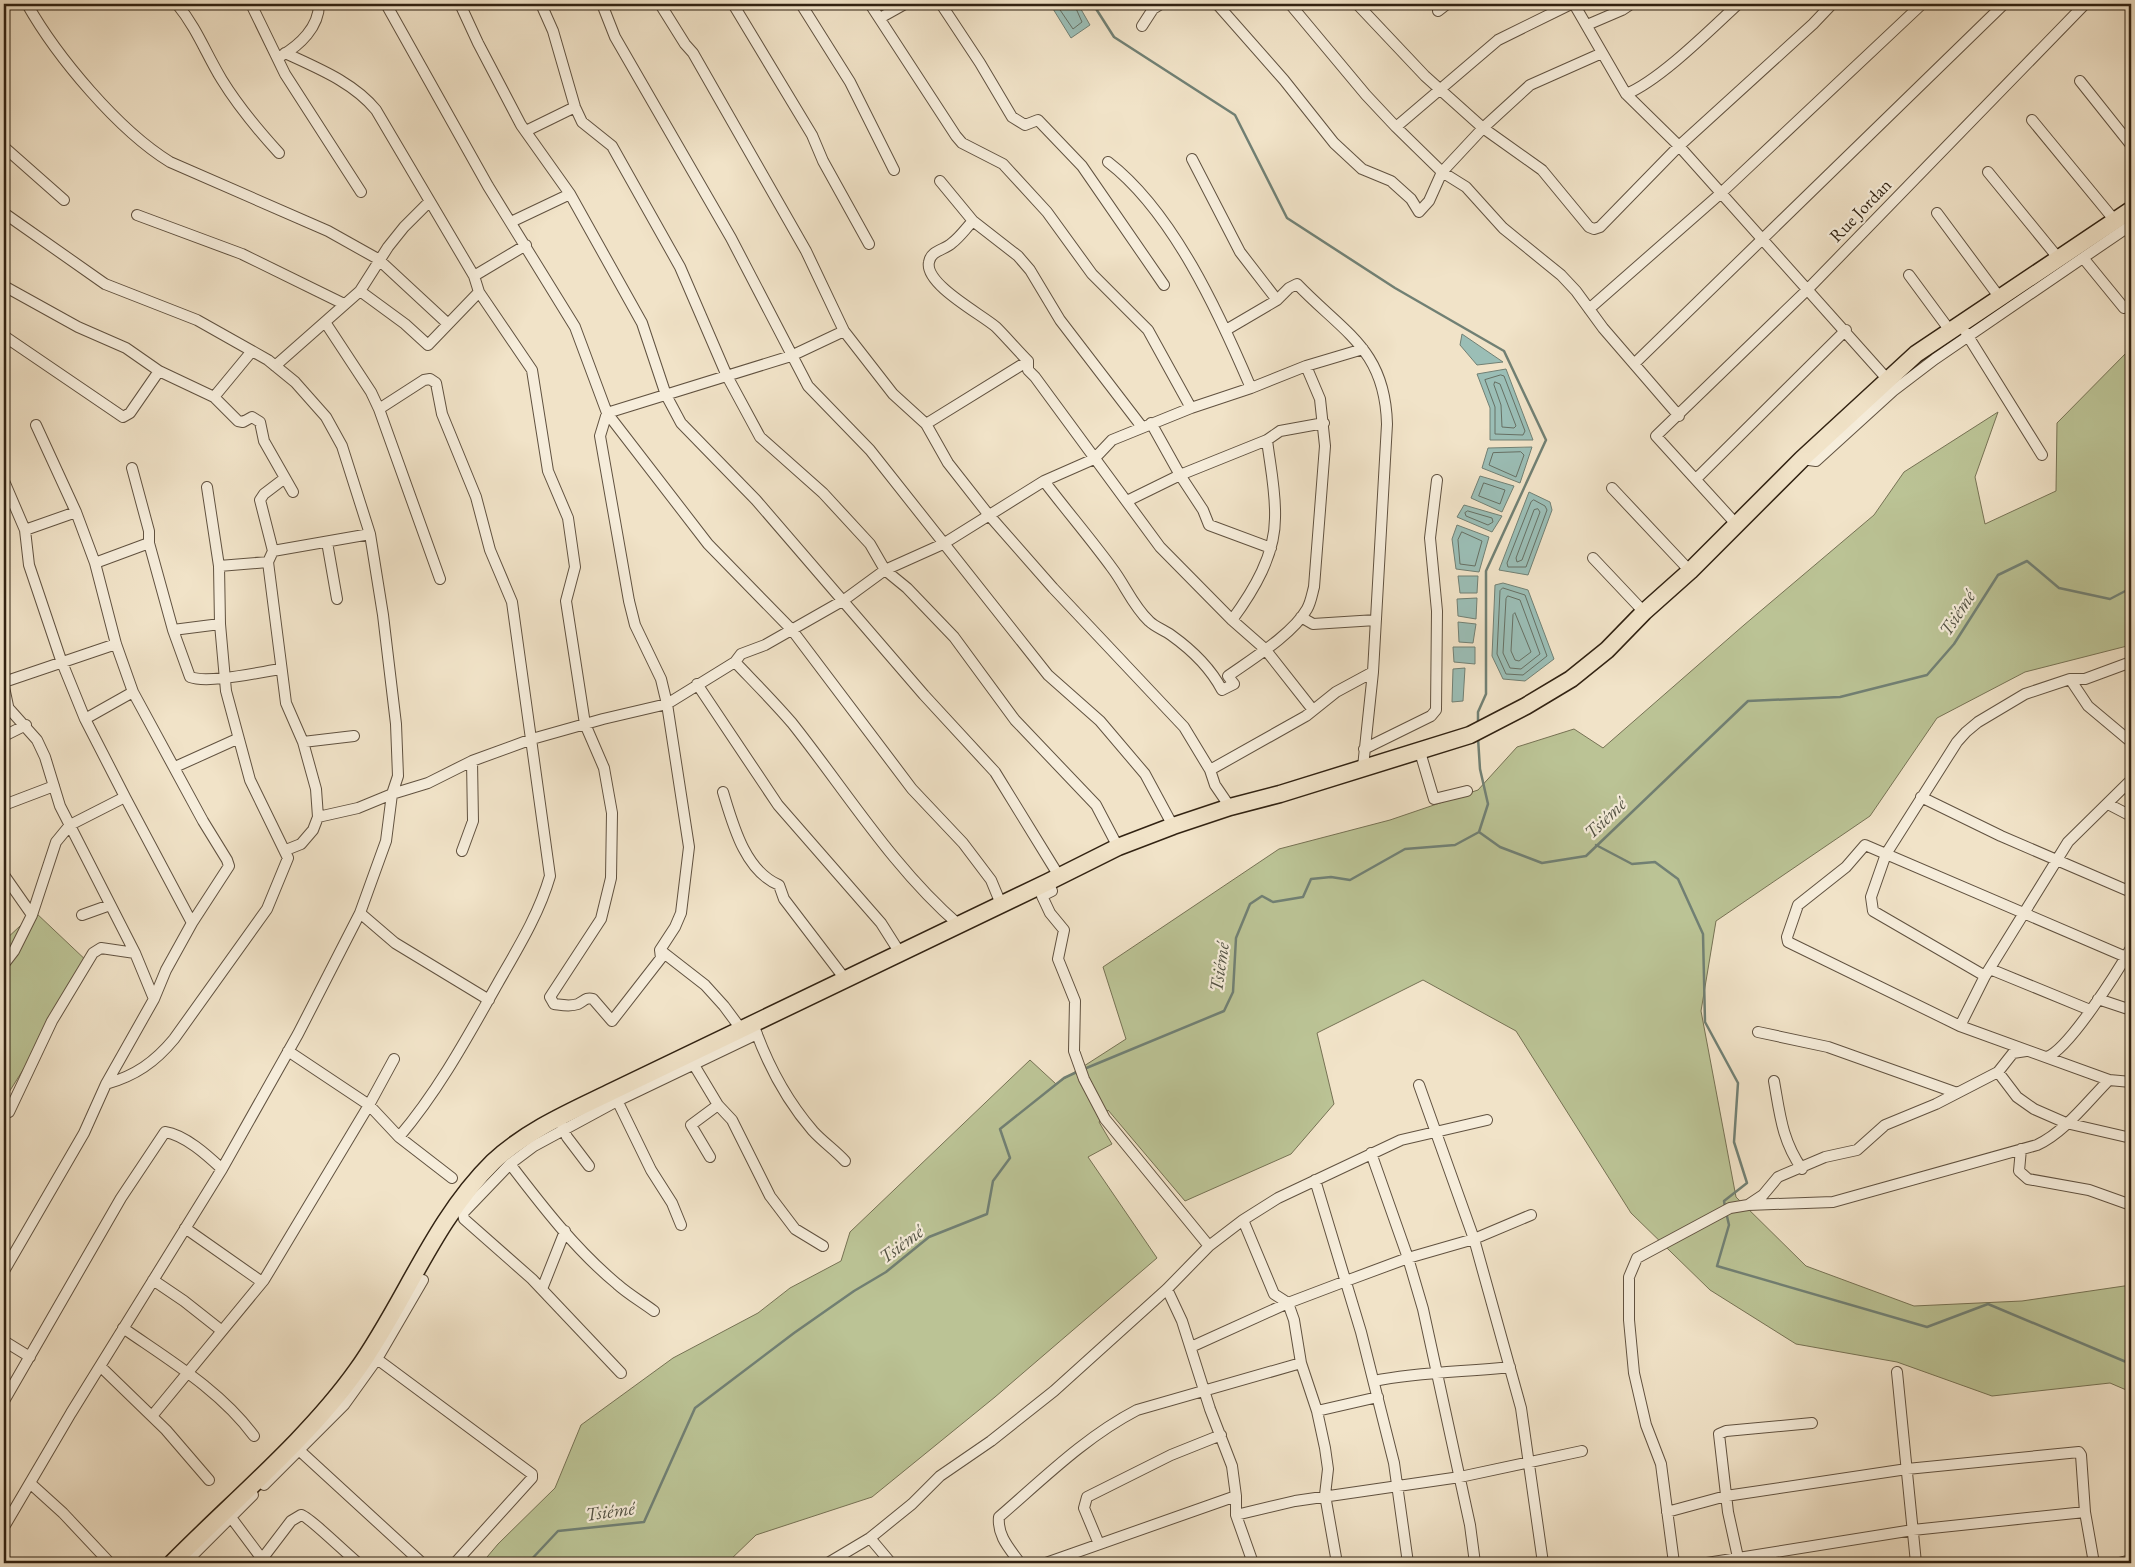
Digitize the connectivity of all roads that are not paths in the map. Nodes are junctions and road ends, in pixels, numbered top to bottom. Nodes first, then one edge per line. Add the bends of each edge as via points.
1 (27, 4) edge
2 (177, 4) edge
3 (251, 4) edge
4 (319, 4) edge
5 (386, 4) edge
6 (460, 4) edge
7 (542, 4) edge
8 (602, 4) edge
9 (660, 4) edge
10 (735, 4) edge
11 (801, 4) edge
12 (870, 4) edge
13 (905, 4) edge
14 (941, 4) edge
15 (1161, 4) edge
16 (1217, 4) edge
17 (1290, 4) edge
18 (1357, 4) edge
19 (1447, 4) edge
20 (1573, 4) edge
21 (1631, 4) edge
22 (1738, 4) edge
23 (1832, 4) edge
24 (1922, 4) edge
25 (2004, 4) edge
26 (2085, 4) edge
27 (1438, 11) dead end
28 (880, 18) junction
29 (1587, 25) junction
30 (1142, 26) dead end
31 (1602, 53) junction
32 (282, 55) junction
33 (2080, 81) dead end
34 (1442, 90) junction
35 (1626, 94) junction
36 (575, 106) junction
37 (2032, 120) dead end
38 (1396, 128) junction
39 (1483, 128) junction
40 (526, 132) junction
41 (2131, 145) edge
42 (1679, 146) junction
43 (4, 147) edge
44 (279, 153) dead end
45 (1192, 159) dead end
46 (1108, 162) dead end
47 (894, 170) dead end
48 (1442, 172) junction
49 (1988, 172) dead end
50 (940, 181) dead end
51 (361, 192) dead end
52 (570, 194) junction
53 (1720, 194) junction
54 (64, 200) dead end
55 (429, 202) junction
56 (2131, 210) edge
57 (4, 213) edge
58 (1937, 213) dead end
59 (138, 215) dead end
60 (973, 220) junction
61 (511, 222) junction
62 (2123, 223) edge
63 (1762, 241) junction
64 (869, 244) dead end
65 (526, 245) junction
66 (378, 259) junction
67 (2059, 259) junction
68 (2084, 259) junction
69 (1908, 275) dead end
70 (474, 276) junction
71 (1164, 285) dead end
72 (4, 286) edge
73 (1807, 290) junction
74 (360, 291) junction
75 (479, 292) junction
76 (2000, 298) junction
77 (1277, 300) junction
78 (344, 304) junction
79 (2124, 308) dead end
80 (1589, 309) junction
81 (325, 322) junction
82 (447, 324) junction
83 (1226, 330) junction
84 (1846, 330) junction
85 (844, 331) junction
86 (1960, 332) junction
87 (4, 336) edge
88 (1362, 349) junction
89 (252, 351) junction
90 (791, 356) junction
91 (1028, 361) junction
92 (1634, 364) junction
93 (275, 366) junction
94 (1306, 366) junction
95 (160, 370) junction
96 (727, 376) junction
97 (1888, 380) junction
98 (1251, 388) junction
99 (666, 395) junction
100 (214, 397) junction
101 (1191, 408) junction
102 (379, 409) junction
103 (607, 412) junction
104 (1679, 416) junction
105 (1324, 423) junction
106 (926, 424) junction
107 (36, 425) dead end
108 (1147, 425) junction
109 (1267, 440) junction
110 (2042, 455) dead end
111 (1094, 459) junction
112 (1802, 459) junction
113 (132, 468) dead end
114 (1180, 475) junction
115 (285, 478) junction
116 (1696, 479) junction
117 (1437, 480) dead end
118 (4, 481) edge
119 (1044, 481) junction
120 (208, 487) dead end
121 (1612, 488) dead end
122 (293, 492) dead end
123 (1127, 501) junction
124 (76, 512) junction
125 (988, 514) junction
126 (1737, 525) junction
127 (25, 530) junction
128 (370, 534) junction
129 (327, 542) junction
130 (148, 543) junction
131 (943, 544) junction
132 (1271, 548) junction
133 (273, 551) junction
134 (1593, 558) dead end
135 (268, 562) junction
136 (95, 563) junction
137 (219, 566) junction
138 (885, 570) junction
139 (1690, 571) junction
140 (440, 579) dead end
141 (337, 599) dead end
142 (844, 600) junction
143 (1644, 612) junction
144 (1301, 617) junction
145 (1232, 620) junction
146 (1376, 620) junction
147 (220, 624) junction
148 (173, 630) junction
149 (792, 630) junction
150 (116, 644) junction
151 (1265, 649) junction
152 (61, 660) junction
153 (735, 662) junction
154 (2131, 662) edge
155 (281, 669) junction
156 (1373, 672) junction
157 (224, 677) junction
158 (2070, 679) junction
159 (4, 682) edge
160 (697, 684) junction
161 (4, 687) edge
162 (133, 692) junction
163 (668, 704) junction
164 (6, 705) edge
165 (1313, 710) junction
166 (86, 719) junction
167 (585, 724) junction
168 (26, 725) junction
169 (4, 736) edge
170 (354, 736) dead end
171 (237, 739) junction
172 (532, 739) junction
173 (302, 742) junction
174 (2131, 742) edge
175 (1364, 749) junction
176 (1420, 752) junction
177 (472, 761) junction
178 (175, 766) junction
179 (1363, 767) junction
180 (1210, 770) junction
181 (2131, 780) edge
182 (54, 786) junction
183 (1467, 791) dead end
184 (723, 792) dead end
185 (392, 794) junction
186 (125, 797) junction
187 (1921, 797) junction
188 (2108, 804) junction
189 (4, 805) edge
190 (1230, 807) junction
191 (2131, 816) edge
192 (318, 817) junction
193 (70, 825) junction
194 (1173, 826) junction
195 (1118, 846) junction
196 (286, 850) junction
197 (462, 851) dead end
198 (1886, 854) junction
199 (2058, 859) junction
200 (4, 875) edge
201 (1054, 879) junction
202 (2131, 892) edge
203 (1001, 904) junction
204 (110, 905) junction
205 (2024, 912) junction
206 (360, 913) junction
207 (32, 915) junction
208 (82, 915) dead end
209 (192, 923) junction
210 (959, 925) junction
211 (660, 950) junction
212 (2129, 952) edge
213 (135, 953) junction
214 (900, 953) junction
215 (4, 964) edge
216 (1988, 973) junction
217 (845, 979) junction
218 (154, 999) junction
219 (2098, 999) junction
220 (489, 1000) junction
221 (2090, 1010) junction
222 (2131, 1010) edge
223 (1960, 1026) junction
224 (750, 1029) junction
225 (1758, 1032) dead end
226 (288, 1051) junction
227 (2027, 1052) junction
228 (2047, 1057) junction
229 (394, 1059) dead end
230 (694, 1065) junction
231 (1998, 1072) junction
232 (2109, 1080) junction
233 (1774, 1081) dead end
234 (2131, 1082) edge
235 (106, 1084) junction
236 (1419, 1085) dead end
237 (1957, 1092) junction
238 (615, 1096) junction
239 (369, 1106) junction
240 (718, 1106) junction
241 (10, 1112) dead end
242 (1487, 1120) dead end
243 (561, 1123) junction
244 (2066, 1123) junction
245 (1436, 1130) junction
246 (399, 1137) junction
247 (2131, 1138) edge
248 (2021, 1149) junction
249 (1370, 1153) junction
250 (710, 1157) dead end
251 (845, 1161) dead end
252 (510, 1164) junction
253 (589, 1166) dead end
254 (222, 1169) junction
255 (1802, 1169) junction
256 (452, 1178) dead end
257 (1315, 1180) junction
258 (1748, 1205) junction
259 (2131, 1205) edge
260 (1531, 1215) dead end
261 (1243, 1220) junction
262 (681, 1225) dead end
263 (185, 1228) junction
264 (565, 1231) junction
265 (1474, 1239) junction
266 (823, 1246) dead end
267 (1208, 1246) junction
268 (1408, 1258) junction
269 (4, 1271) edge
270 (153, 1280) junction
271 (423, 1280) dead end
272 (1346, 1281) junction
273 (262, 1282) junction
274 (542, 1289) junction
275 (1167, 1289) junction
276 (1288, 1303) junction
277 (654, 1311) dead end
278 (123, 1328) junction
279 (222, 1331) junction
280 (4, 1341) edge
281 (1191, 1347) junction
282 (30, 1357) junction
283 (378, 1359) junction
284 (1301, 1363) junction
285 (101, 1367) junction
286 (1510, 1367) junction
287 (1897, 1372) dead end
288 (187, 1373) junction
289 (621, 1373) dead end
290 (1439, 1374) junction
291 (1374, 1381) junction
292 (1204, 1389) junction
293 (1378, 1398) junction
294 (4, 1401) edge
295 (1317, 1411) junction
296 (152, 1416) junction
297 (1812, 1423) dead end
298 (1221, 1435) junction
299 (254, 1436) dead end
300 (300, 1451) junction
301 (1582, 1451) dead end
302 (1529, 1462) junction
303 (1907, 1469) junction
304 (1460, 1477) junction
305 (209, 1480) dead end
306 (31, 1484) junction
307 (1397, 1485) junction
308 (1325, 1495) junction
309 (1236, 1496) junction
310 (1726, 1496) junction
311 (1667, 1512) junction
312 (2085, 1512) junction
313 (228, 1514) junction
314 (1236, 1516) junction
315 (4, 1527) edge
316 (1914, 1530) junction
317 (870, 1538) junction
318 (1099, 1544) junction
319 (1076, 1552) junction
320 (1738, 1560) edge
321 (2131, 1560) edge
322 (262, 1562) edge
323 (110, 1563) edge
324 (172, 1563) edge
325 (185, 1563) edge
326 (358, 1563) edge
327 (422, 1563) edge
328 (455, 1563) edge
329 (828, 1563) edge
330 (891, 1563) edge
331 (1020, 1563) edge
332 (1046, 1563) edge
333 (1077, 1563) edge
334 (1253, 1563) edge
335 (1337, 1563) edge
336 (1408, 1563) edge
337 (1475, 1563) edge
338 (1544, 1563) edge
339 (1674, 1563) edge
340 (1707, 1563) edge
341 (1916, 1563) edge
342 (2094, 1563) edge
343 (2119, 1563) edge

1 - 66 street via 89,88 150,150 170,162 328,231
2 - 44 street via 199,34 234,98
3 - 32 street
4 - 32 street via 317,19 310,31
5 - 61 street
6 - 40 street
7 - 36 street
8 - 90 street via 615,38 731,238
9 - 85 street via 693,52 806,251
10 - 64 street via 812,136
11 - 47 street via 850,82
12 - 28 street
13 - 28 street
14 - 71 street via 1012,117 1025,125 1038,120 1082,166
15 - 30 street via 1153,9
16 - 48 street via 1334,143 1362,169 1391,181 1411,199 1419,212 1429,201
17 - 38 street
18 - 34 street via 1380,31
19 - 27 street
20 - 29 street
20 - 34 street via 1498,40
21 - 29 street
22 - 35 street via 1660,72
23 - 42 street
24 - 53 street
25 - 63 street
26 - 73 street, Rue Jordan
28 - 101 street via 962,143 1010,170 1047,212 1092,274 1148,330
29 - 31 street
31 - 35 street
31 - 39 street via 1530,85
32 - 51 street via 285,74
32 - 55 street via 317,67 368,101
33 - 41 street
34 - 38 street
34 - 39 street
35 - 42 street
36 - 40 street
36 - 96 street via 588,128 612,146 680,267
37 - 62 street
38 - 48 street
39 - 42 street via 1542,170 1588,227 1594,229 1600,227
39 - 48 street
40 - 52 street
42 - 53 street
43 - 54 street
45 - 77 street via 1240,252
46 - 83 street via 1124,174 1167,227
48 - 80 street via 1466,188 1503,228 1561,275
49 - 67 street
50 - 60 street
52 - 61 street
52 - 99 street via 642,323
53 - 63 street
53 - 80 street
55 - 66 street
55 - 70 street
56 - 62 main road
57 - 89 street via 105,284 197,320
58 - 76 street
59 - 78 street via 242,254
60 - 91 street via 952,244 933,254 929,269 948,293 996,327
60 - 108 street via 1018,256 1030,270 1060,320
61 - 65 street
62 - 67 main road
62 - 68 street
63 - 73 street
63 - 92 street
65 - 70 street
65 - 103 street via 575,327
66 - 74 street
66 - 82 street
67 - 76 main road
68 - 79 street
68 - 86 street
69 - 86 street
70 - 75 street
72 - 95 street via 78,327 126,348
73 - 84 street
73 - 104 street, Rue Jordan
74 - 78 street
74 - 82 street via 428,345
75 - 82 street
75 - 167 street via 532,370 548,471 568,518 575,567 566,600
76 - 86 main road
77 - 83 street
77 - 88 street via 1297,284
78 - 81 street
80 - 92 street
81 - 93 street
81 - 102 street
83 - 98 street
84 - 97 street
84 - 116 street
85 - 90 street
85 - 106 street via 893,394
86 - 97 main road via 1916,354
86 - 110 street
86 - 112 street via 1816,461
87 - 95 street via 123,417 130,413
88 - 94 street
88 - 146 street via 1379,376 1386,409
89 - 93 street
89 - 100 street
90 - 96 street
90 - 131 street via 808,386 870,450
91 - 106 street
91 - 111 street via 1028,370
92 - 104 street
93 - 128 street via 295,382 326,417 342,446
94 - 98 street
94 - 105 street via 1320,399
95 - 100 street
96 - 99 street
96 - 138 street via 760,437 822,493 870,544
97 - 112 main road
98 - 101 street
99 - 103 street
99 - 142 street via 681,423 756,500
100 - 115 street via 238,421 252,417 260,422 264,441
101 - 108 street
102 - 140 street
102 - 172 street via 424,380 436,383 442,414 476,497 490,550 512,602
103 - 149 street via 708,544
103 - 163 street via 601,426 601,446 635,625 661,679
104 - 116 street, Rue Jordan via 1656,436
105 - 109 street via 1280,431
105 - 144 street via 1326,446 1314,587
106 - 125 street via 948,463
107 - 124 street
108 - 111 street via 1112,440
108 - 114 street
109 - 114 street
109 - 132 street via 1276,519
111 - 119 street
111 - 123 street
112 - 126 main road
113 - 130 street via 149,532
114 - 123 street
114 - 132 street via 1209,525
115 - 122 street
115 - 133 street via 260,500
116 - 126 street
117 - 175 street via 1430,525 1437,611 1436,710 1431,716
118 - 127 street
119 - 125 street
119 - 151 street via 1148,621 1189,647 1222,690 1234,684 1228,676
120 - 137 street
121 - 139 street
123 - 145 street via 1160,547
124 - 127 street
124 - 136 street
125 - 131 street
125 - 180 street via 1184,728
126 - 139 main road
127 - 152 street via 30,565
128 - 129 street
128 - 185 street via 396,724 398,776
129 - 133 street
129 - 141 street
130 - 136 street
130 - 148 street
131 - 138 street
131 - 194 street via 1048,675 1100,721 1145,774
132 - 145 street via 1248,597
133 - 135 street
134 - 143 street
135 - 137 street
135 - 155 street
136 - 150 street
137 - 147 street
138 - 142 street
138 - 195 street via 954,637 1014,720 1096,805
139 - 143 main road
142 - 149 street
142 - 201 street via 924,695 995,772
143 - 176 main road via 1607,650 1571,679 1488,727
144 - 146 street via 1313,624
144 - 151 street
145 - 151 street
146 - 156 street
147 - 148 street
147 - 157 street
148 - 157 street via 190,677
149 - 153 street via 741,654
149 - 203 street via 912,789 991,880
150 - 152 street
150 - 162 street
151 - 165 street
152 - 159 street
152 - 166 street
153 - 160 street
153 - 210 street via 783,712 890,850
154 - 158 street via 2085,679
155 - 157 street
155 - 173 street via 286,703
156 - 165 street via 1346,685
156 - 175 street
157 - 171 street
158 - 174 street via 2088,706
158 - 187 street via 2025,694 1978,722 1957,742
160 - 163 street
160 - 214 street via 778,805 881,923
161 - 164 street
162 - 166 street
162 - 178 street
163 - 167 street
163 - 211 street via 689,846 681,913
164 - 168 street
165 - 180 street
166 - 186 street
167 - 172 street
167 - 211 street via 604,768 612,813 611,878 601,919 550,1000 567,1006 586,998 593,999 612,1021 661,958
168 - 169 street
168 - 182 street via 37,740
170 - 173 street
171 - 178 street
171 - 196 street via 250,780
172 - 177 street
172 - 220 street via 550,876 542,903
173 - 192 street via 314,776
175 - 179 street
176 - 179 main road
176 - 183 street via 1434,800
177 - 185 street via 428,783
177 - 197 street via 473,821
178 - 209 street via 228,866
179 - 190 main road
180 - 190 street via 1215,785
181 - 188 street
182 - 189 street
182 - 193 street
184 - 217 street via 746,852 766,879 779,885 784,899
185 - 192 street via 358,808
185 - 206 street via 386,840
186 - 193 street
186 - 209 street
187 - 198 street
187 - 199 street
188 - 191 street
188 - 199 street via 2068,842
190 - 194 main road
192 - 196 street via 307,838
193 - 204 street
193 - 207 street via 56,842
194 - 195 main road
195 - 201 main road
196 - 235 street via 287,865 267,909 174,1039 158,1059 139,1072
198 - 205 street
198 - 216 street via 1871,897 1873,911
198 - 223 street via 1865,846 1846,867 1798,905 1788,942
199 - 202 street
199 - 205 street
200 - 207 street
201 - 203 main road
201 - 267 street via 1052,891 1042,896 1050,913 1064,930 1058,959 1075,1001 1074,1051 1084,1079 1106,1119
203 - 210 main road
204 - 208 street
204 - 213 street
205 - 212 street
205 - 216 street
206 - 220 street via 396,943
206 - 226 street
207 - 215 street
209 - 218 street
210 - 214 main road
211 - 224 street via 705,985
212 - 219 street
213 - 218 street
213 - 241 street via 102,948 93,953 52,1021
214 - 217 main road
216 - 221 street
216 - 223 street
217 - 224 main road
218 - 235 street
219 - 221 street
219 - 222 street
220 - 246 street via 436,1088
221 - 228 street via 2060,1049
223 - 227 street
224 - 230 street
224 - 238 main road
224 - 251 street via 765,1058 814,1132
225 - 237 street via 1828,1047
226 - 239 street
226 - 254 street
227 - 228 street
227 - 231 street via 2013,1053
228 - 232 street
229 - 239 street
230 - 238 street
230 - 240 street
231 - 237 street
231 - 244 street via 2017,1097 2034,1109
232 - 234 street
232 - 244 street
233 - 255 street via 1783,1133
235 - 269 street via 84,1133
236 - 245 street
237 - 255 street via 1885,1126 1857,1150 1825,1157
238 - 243 main road
238 - 262 street
239 - 246 street
239 - 273 street
240 - 250 street via 691,1125
240 - 266 street via 732,1120 770,1196 795,1229
242 - 245 street
243 - 252 street
243 - 253 street via 567,1137
243 - 313 main road via 520,1141 494,1162 466,1192 442,1226 357,1370 326,1409
244 - 247 street
244 - 248 street via 2046,1141
245 - 249 street
245 - 265 street
246 - 256 street
248 - 258 street via 1833,1202
248 - 259 street via 2019,1171 2028,1179 2089,1190
249 - 257 street
249 - 268 street
252 - 264 street
252 - 274 street via 463,1216
254 - 263 street
254 - 282 street via 181,1138 165,1132 121,1198
255 - 258 street via 1778,1177 1763,1195
257 - 261 street
257 - 272 street
258 - 311 street via 1730,1208 1644,1253 1632,1266 1629,1320 1634,1373 1646,1426 1661,1464
260 - 265 street
261 - 267 street
261 - 276 street via 1274,1294
263 - 270 street
263 - 273 street
264 - 274 street
264 - 277 street via 617,1284
265 - 268 street
265 - 286 street
267 - 275 street
268 - 272 street
268 - 290 street
270 - 278 street
270 - 279 street
271 - 283 street
272 - 276 street
272 - 291 street
273 - 279 street
274 - 289 street
275 - 281 street
275 - 317 street via 1054,1391 991,1442 940,1476
276 - 281 street
276 - 284 street
278 - 285 street
278 - 288 street
279 - 288 street
280 - 282 street
281 - 292 street
282 - 294 street
283 - 300 street via 344,1405
283 - 328 street via 532,1474 500,1515
284 - 292 street
284 - 295 street
285 - 296 street
285 - 306 street
286 - 290 street
286 - 302 street via 1521,1408
287 - 303 street
288 - 296 street
288 - 299 street via 202,1382
290 - 291 street via 1402,1375
290 - 304 street
291 - 293 street
292 - 298 street
292 - 331 street via 1156,1403 1117,1420 1078,1448 998,1517 1001,1537
293 - 295 street
293 - 307 street
295 - 308 street via 1328,1469
296 - 305 street
297 - 310 street via 1726,1430 1719,1434
298 - 309 street via 1232,1466
298 - 318 street via 1171,1455 1087,1497 1084,1508
300 - 313 street
300 - 327 street
301 - 302 street
302 - 304 street
302 - 338 street
303 - 310 street
303 - 312 street via 2079,1452
303 - 316 street
304 - 307 street
304 - 337 street
306 - 315 street
306 - 323 street
307 - 308 street
307 - 336 street
308 - 314 street
308 - 335 street
309 - 314 street
309 - 318 street
310 - 311 street
310 - 320 street
311 - 339 street
312 - 316 street
312 - 342 street
313 - 322 street
313 - 324 main road
313 - 325 street
314 - 334 street
316 - 320 street
316 - 341 street
317 - 329 street
317 - 330 street
318 - 319 street
319 - 332 street
319 - 333 street
320 - 340 street
321 - 343 street
322 - 326 street via 291,1521 301,1515 307,1516 326,1537

